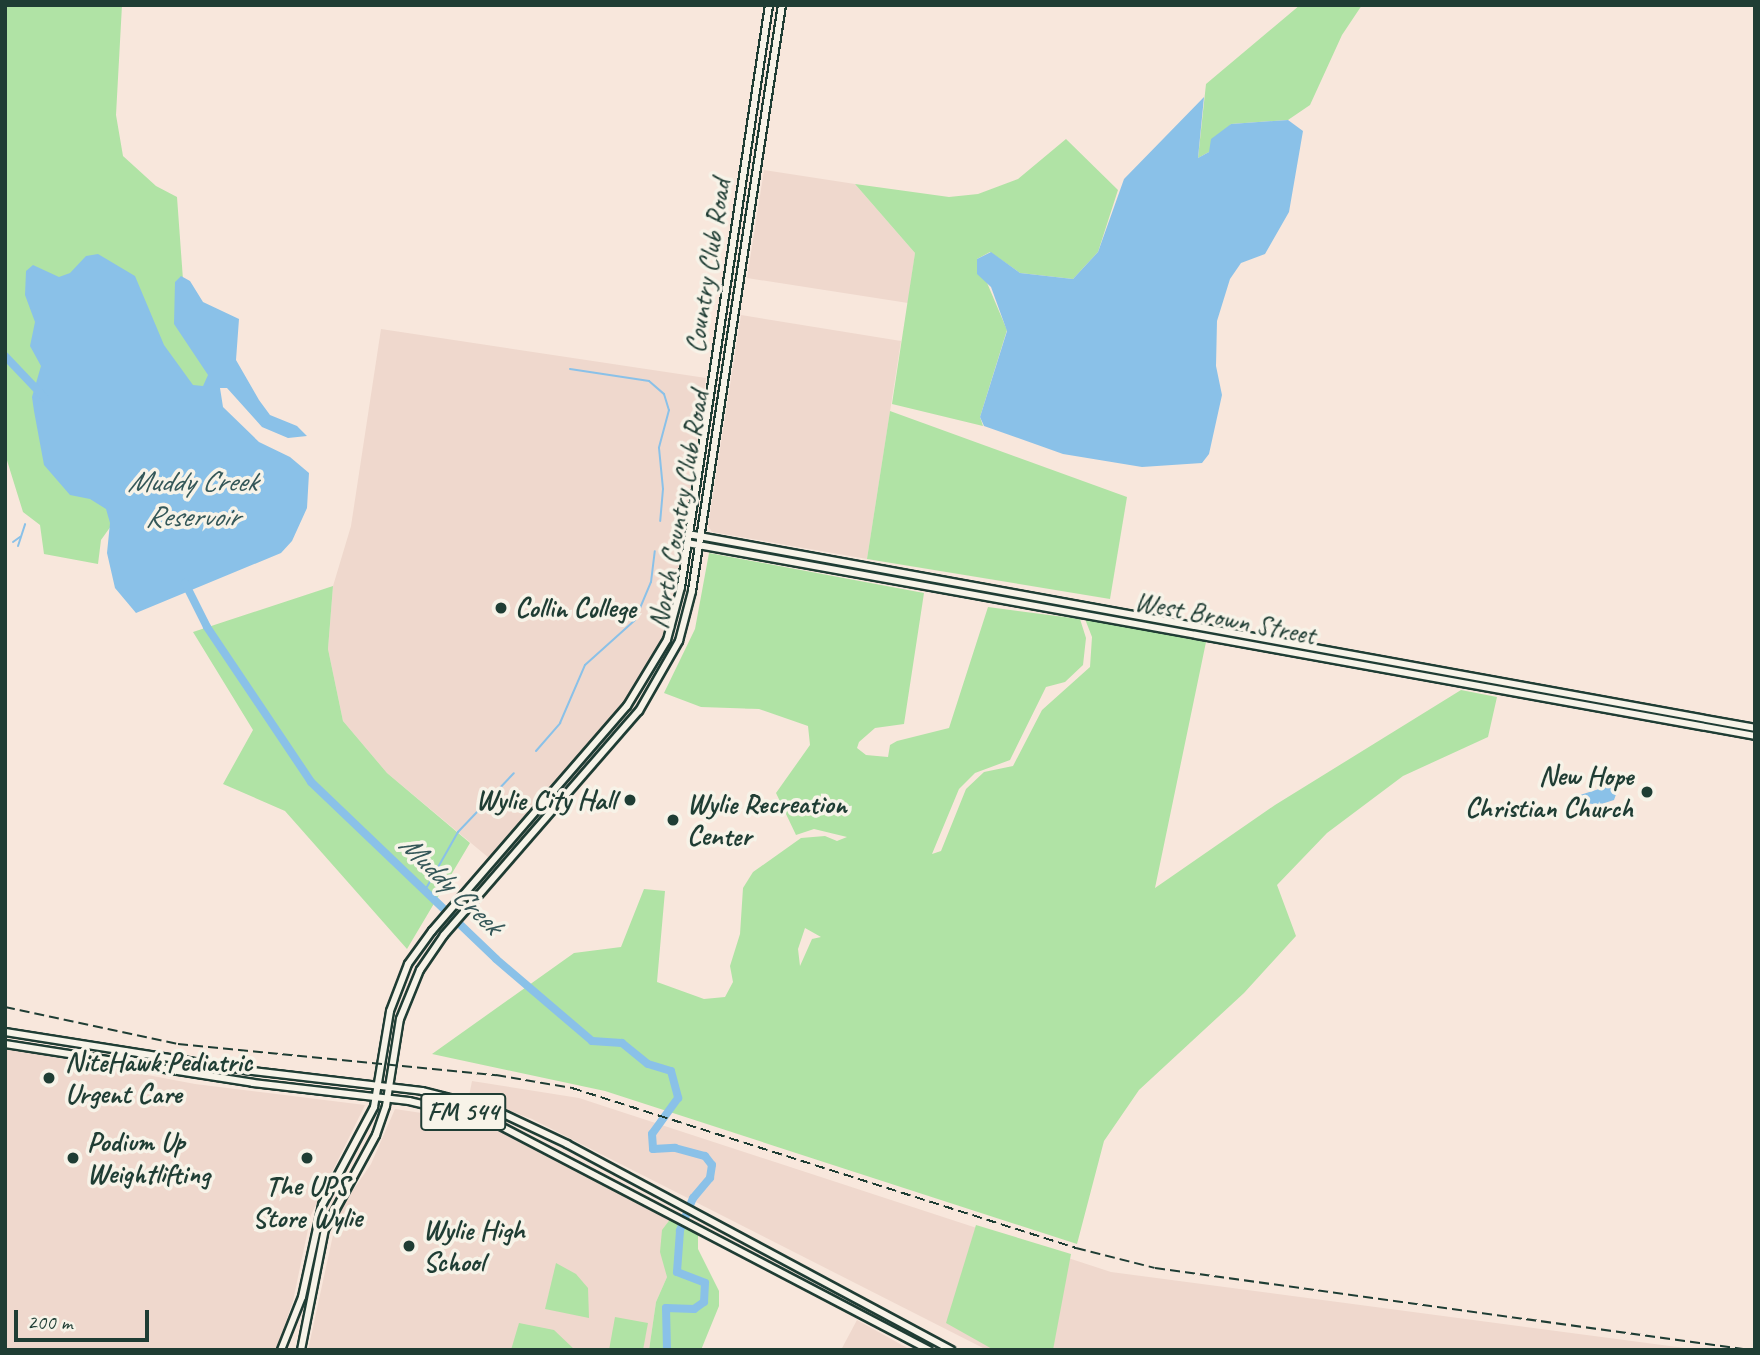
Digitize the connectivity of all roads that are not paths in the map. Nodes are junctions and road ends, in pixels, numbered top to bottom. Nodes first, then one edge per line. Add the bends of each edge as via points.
1 (769, 5) edge
2 (782, 5) edge
3 (716, 346) junction
4 (727, 348) junction
5 (703, 436) junction
6 (714, 438) junction
7 (688, 534) junction
8 (700, 536) junction
9 (687, 543) junction
10 (699, 545) junction
11 (816, 557) junction
12 (790, 559) junction
13 (1331, 655) junction
14 (1383, 668) junction
15 (1415, 668) dead end
16 (1524, 686) junction
17 (641, 688) junction
18 (1522, 694) junction
19 (651, 695) junction
20 (1755, 727) edge
21 (1755, 736) edge
22 (561, 783) junction
23 (554, 791) junction
24 (565, 796) junction
25 (5, 1032) edge
26 (5, 1044) edge
27 (145, 1054) junction
28 (143, 1066) junction
29 (378, 1086) junction
30 (389, 1087) junction
31 (376, 1097) junction
32 (388, 1098) junction
33 (567, 1144) junction
34 (561, 1154) junction
35 (348, 1159) junction
36 (359, 1165) junction
37 (314, 1227) junction
38 (325, 1229) junction
39 (302, 1297) junction
40 (312, 1299) junction
41 (860, 1301) junction
42 (855, 1310) junction
43 (281, 1350) edge
44 (301, 1350) edge
45 (929, 1350) edge
46 (951, 1350) edge

1 - 3 main road, Country Club Road
2 - 4 main road, North Country Club Road
3 - 4 main road
3 - 5 main road, Country Club Road
4 - 6 main road, North Country Club Road
5 - 6 main road
5 - 7 main road, Country Club Road
6 - 8 main road, North Country Club Road
7 - 8 main road, West Brown Street
7 - 9 main road, North Country Club Road
8 - 10 main road, North Country Club Road
8 - 11 main road, West Brown Street
9 - 10 main road, West Brown Street
9 - 17 main road, North Country Club Road via 675,614 661,653
10 - 12 main road, West Brown Street
10 - 19 main road, North Country Club Road via 683,630
11 - 12 main road
11 - 13 main road, West Brown Street
12 - 13 main road, West Brown Street
13 - 14 main road, West Brown Street
13 - 16 main road, West Brown Street
14 - 15 main road
14 - 18 main road, West Brown Street
16 - 18 main road
16 - 20 main road, West Brown Street
17 - 19 main road
17 - 22 main road, North Country Club Road
18 - 21 main road, West Brown Street
19 - 24 main road, North Country Club Road
22 - 23 main road, North Country Club Road
22 - 24 main road
23 - 24 main road
23 - 29 main road, North Country Club Road via 415,953 397,988
24 - 30 main road, North Country Club Road via 444,935 420,970 406,1002
25 - 27 main road, FM 544 / FM 544
26 - 28 main road, FM 544 / FM 544
27 - 28 main road
27 - 29 main road, FM 544 / FM 544
28 - 31 main road, FM 544 / FM 544
29 - 30 main road, FM 544 / FM 544
29 - 31 main road, North Country Club Road
30 - 32 main road, North Country Club Road
30 - 33 main road, FM 544 / FM 544 via 475,1104
31 - 32 main road, FM 544 / FM 544
31 - 35 main road, North Country Club Road via 367,1127
32 - 34 main road, FM 544 / FM 544 via 432,1104 489,1120
32 - 36 main road, North Country Club Road
33 - 34 main road
33 - 41 main road, FM 544 / FM 544
34 - 42 main road, FM 544 / FM 544
35 - 36 main road
35 - 37 main road, North Country Club Road
36 - 38 main road, North Country Club Road
37 - 38 main road
37 - 39 main road, North Country Club Road
38 - 40 main road, North Country Club Road
39 - 40 main road
39 - 43 main road, North Country Club Road
40 - 44 main road, North Country Club Road
41 - 42 main road
41 - 46 main road, FM 544 / FM 544
42 - 45 main road, FM 544 / FM 544

